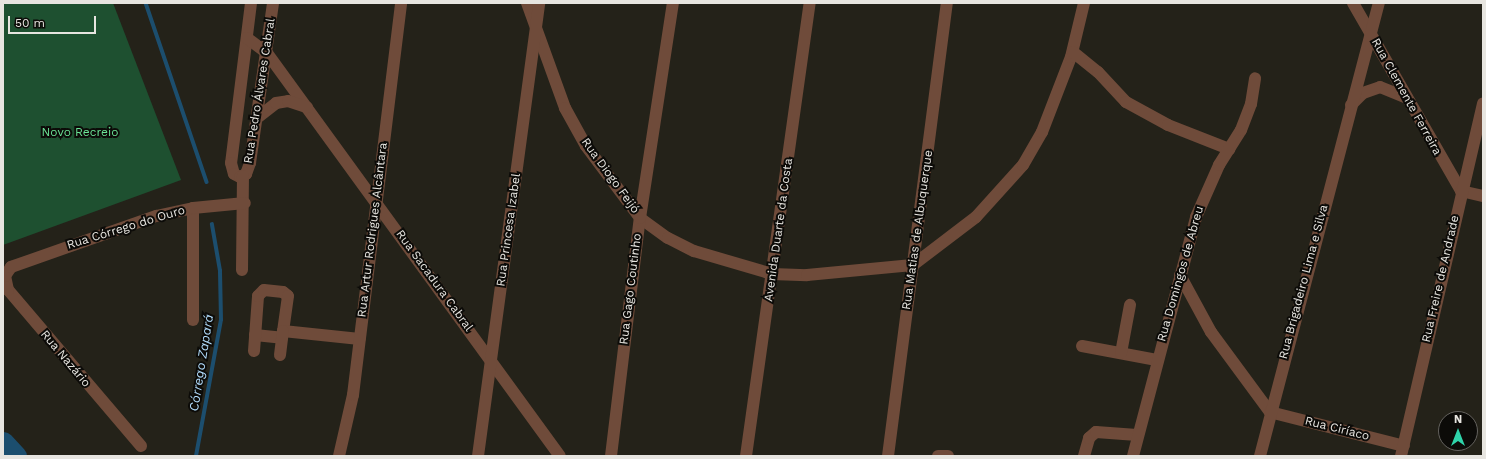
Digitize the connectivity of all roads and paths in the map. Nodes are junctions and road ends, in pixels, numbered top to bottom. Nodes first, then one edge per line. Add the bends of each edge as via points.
1 (251, 3) edge
2 (273, 3) edge
3 (401, 3) edge
4 (527, 3) edge
5 (539, 3) edge
6 (673, 3) edge
7 (810, 3) edge
8 (947, 3) edge
9 (1084, 3) edge
10 (1353, 3) edge
11 (1379, 3) edge
12 (536, 28) junction
13 (1369, 31) junction
14 (247, 38) junction
15 (1073, 52) junction
16 (267, 53) junction
17 (1255, 78) dead end
18 (1405, 97) junction
19 (1483, 103) edge
20 (307, 107) junction
21 (1349, 108) junction
22 (257, 118) junction
23 (1229, 149) junction
24 (243, 176) junction
25 (1461, 191) junction
26 (1483, 196) edge
27 (245, 203) junction
28 (377, 203) junction
29 (193, 208) junction
30 (640, 218) junction
31 (913, 264) junction
32 (11, 267) joint
33 (242, 270) dead end
34 (772, 274) junction
35 (1180, 275) junction
36 (1130, 305) dead end
37 (193, 320) dead end
38 (255, 335) junction
39 (283, 335) junction
40 (360, 339) junction
41 (1082, 346) dead end
42 (254, 351) dead end
43 (1121, 353) junction
44 (280, 355) dead end
45 (1157, 360) junction
46 (491, 361) junction
47 (1270, 412) junction
48 (1137, 434) junction
49 (140, 446) dead end
50 (1402, 451) edge
51 (339, 456) edge
52 (478, 456) edge
53 (560, 456) edge
54 (611, 456) edge
55 (746, 456) edge
56 (888, 456) edge
57 (938, 456) edge
58 (948, 456) edge
59 (1084, 456) edge
60 (1133, 456) edge
61 (1260, 456) edge

1 - 14 street, Rua Pedro Álvares Cabral
2 - 16 street, Rua Pedro Álvares Cabral
3 - 28 street, Rua Artur Rodrigues Alcântara
4 - 12 street, Rua Diogo Feijó
5 - 12 street, Rua Princesa Izabel
6 - 30 street, Rua Gago Coutinho
7 - 34 street, Avenida Duarte da Costa
8 - 31 street, Rua Matias de Albuquerque
9 - 15 street
10 - 13 street, Rua Clemente Ferreira
11 - 13 street, Rua Brigadeiro Lima e Silva
12 - 30 street, Rua Diogo Feijó via 568,114 606,175
12 - 46 street, Rua Princesa Izabel
13 - 18 street, Rua Clemente Ferreira
13 - 21 street, Rua Brigadeiro Lima e Silva
14 - 16 street, Rua Sacadura Cabral
14 - 24 street, Rua Pedro Álvares Cabral via 231,163 234,174
15 - 23 street via 1098,72 1126,102 1168,125
15 - 31 street via 1042,132 1023,165 976,217
16 - 20 street, Rua Sacadura Cabral
16 - 22 street, Rua Pedro Álvares Cabral
17 - 23 street, Rua Domingos de Abreu via 1251,104
18 - 21 street via 1389,88 1370,89
18 - 25 street, Rua Clemente Ferreira
19 - 25 street, Rua Freire de Andrade
20 - 22 street via 288,101 276,104
20 - 28 street, Rua Sacadura Cabral
21 - 47 street, Rua Brigadeiro Lima e Silva
22 - 24 street, Rua Pedro Álvares Cabral via 250,163
23 - 35 street, Rua Domingos de Abreu via 1196,216
24 - 27 street, Rua Pedro Álvares Cabral
25 - 26 street
25 - 50 street, Rua Freire de Andrade
27 - 29 street, Rua Córrego do Ouro
27 - 33 street, Rua Pedro Álvares Cabral
28 - 40 street, Rua Artur Rodrigues Alcântara
28 - 46 street, Rua Sacadura Cabral
29 - 32 street, Rua Córrego do Ouro via 63,246
29 - 37 street
30 - 34 street, Rua Diogo Feijó via 668,238 694,251
30 - 54 street, Rua Gago Coutinho
31 - 34 street, Rua Diogo Feijó via 807,276
31 - 56 street, Rua Matias de Albuquerque
32 - 49 street, Rua Nazário via 5,276 8,290
34 - 55 street, Avenida Duarte da Costa
35 - 45 street, Rua Domingos de Abreu
35 - 47 street via 1211,332
36 - 43 street
38 - 39 street
38 - 39 street via 258,296 264,290 283,292 288,296
38 - 42 street
39 - 40 street
39 - 44 street
40 - 51 street, Rua Artur Rodrigues Alcântara via 353,395
41 - 43 street
43 - 45 street
45 - 48 street, Rua Domingos de Abreu
46 - 52 street, Rua Princesa Izabel
46 - 53 street, Rua Sacadura Cabral
47 - 50 street, Rua Ciríaco
47 - 61 street, Rua Brigadeiro Lima e Silva
48 - 59 street via 1096,432 1089,438
48 - 60 street, Rua Domingos de Abreu
57 - 58 street

